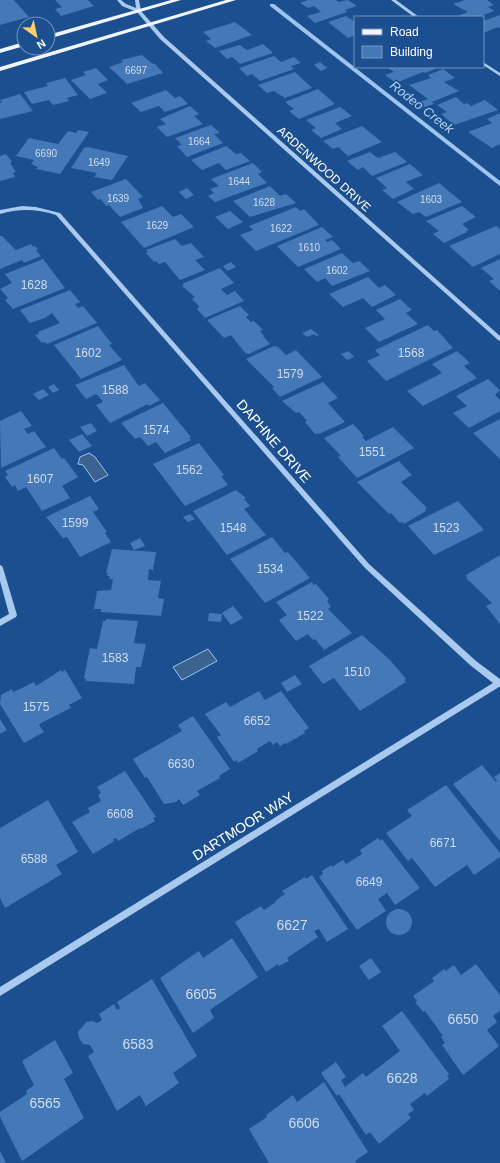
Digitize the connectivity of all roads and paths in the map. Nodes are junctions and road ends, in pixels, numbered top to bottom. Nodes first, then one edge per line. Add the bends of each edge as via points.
1 (119, 0) edge
2 (137, 0) edge
3 (178, 0) edge
4 (233, 0) edge
5 (393, 0) edge
6 (139, 11) junction
7 (416, 16) edge
8 (151, 25) junction
9 (56, 35) edge
10 (16, 46) edge
11 (0, 51) edge
12 (484, 64) edge
13 (0, 68) edge
14 (500, 75) edge
15 (0, 212) edge
16 (500, 338) edge
17 (0, 568) edge
18 (0, 624) edge
19 (500, 683) edge
20 (0, 992) edge

1 - 6 street
2 - 6 street
3 - 6 main road
4 - 8 main road
5 - 7 street
6 - 8 street, ARDENWOOD DRIVE
6 - 9 main road
8 - 13 main road
8 - 16 street, ARDENWOOD DRIVE via 162,38
10 - 11 main road
12 - 14 street
15 - 19 street, DAPHNE DRIVE via 14,207 38,207 58,214 367,566 473,663
17 - 18 street via 13,614
19 - 20 street, DARTMOOR WAY

